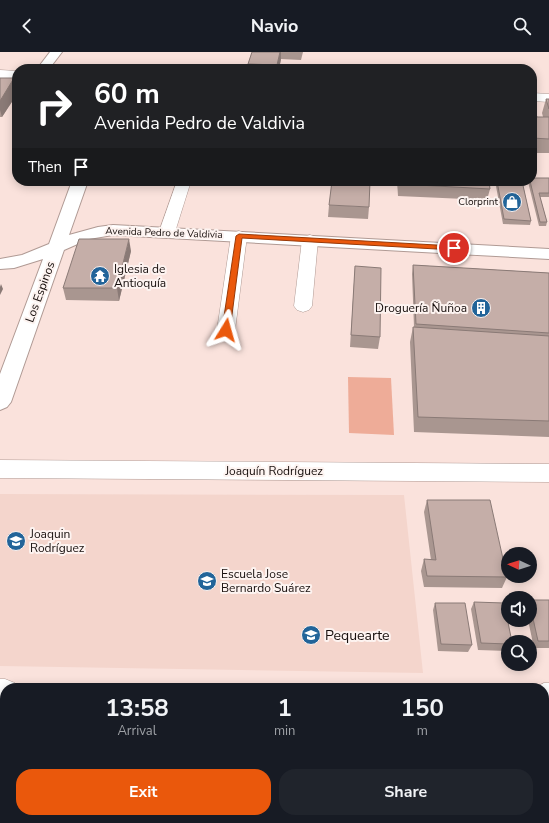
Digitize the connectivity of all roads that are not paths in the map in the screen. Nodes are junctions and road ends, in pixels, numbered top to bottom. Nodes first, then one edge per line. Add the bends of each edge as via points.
1 (56, 52) edge
2 (47, 64) edge
3 (0, 74) edge
4 (12, 75) edge
5 (537, 98) edge
6 (549, 98) edge
7 (78, 186) edge
8 (182, 186) edge
9 (167, 232) junction
10 (239, 236) junction
11 (310, 240) junction
12 (58, 245) junction
13 (549, 254) edge
14 (0, 264) edge
15 (303, 306) dead end
16 (226, 330) dead end
17 (0, 402) edge
18 (0, 469) edge
19 (549, 473) edge

1 - 2 main road
3 - 4 street
5 - 6 street
7 - 12 main road, Los Espinos
8 - 9 street
9 - 10 main road, Avenida Pedro de Valdivia
9 - 12 main road, Avenida Pedro de Valdivia via 105,230
10 - 11 main road, Avenida Pedro de Valdivia
10 - 16 street
11 - 13 main road, Avenida Pedro de Valdivia
11 - 15 street
12 - 14 main road, Avenida Pedro de Valdivia via 24,260
12 - 17 main road, Los Espinos
18 - 19 street, Joaquín Rodríguez

